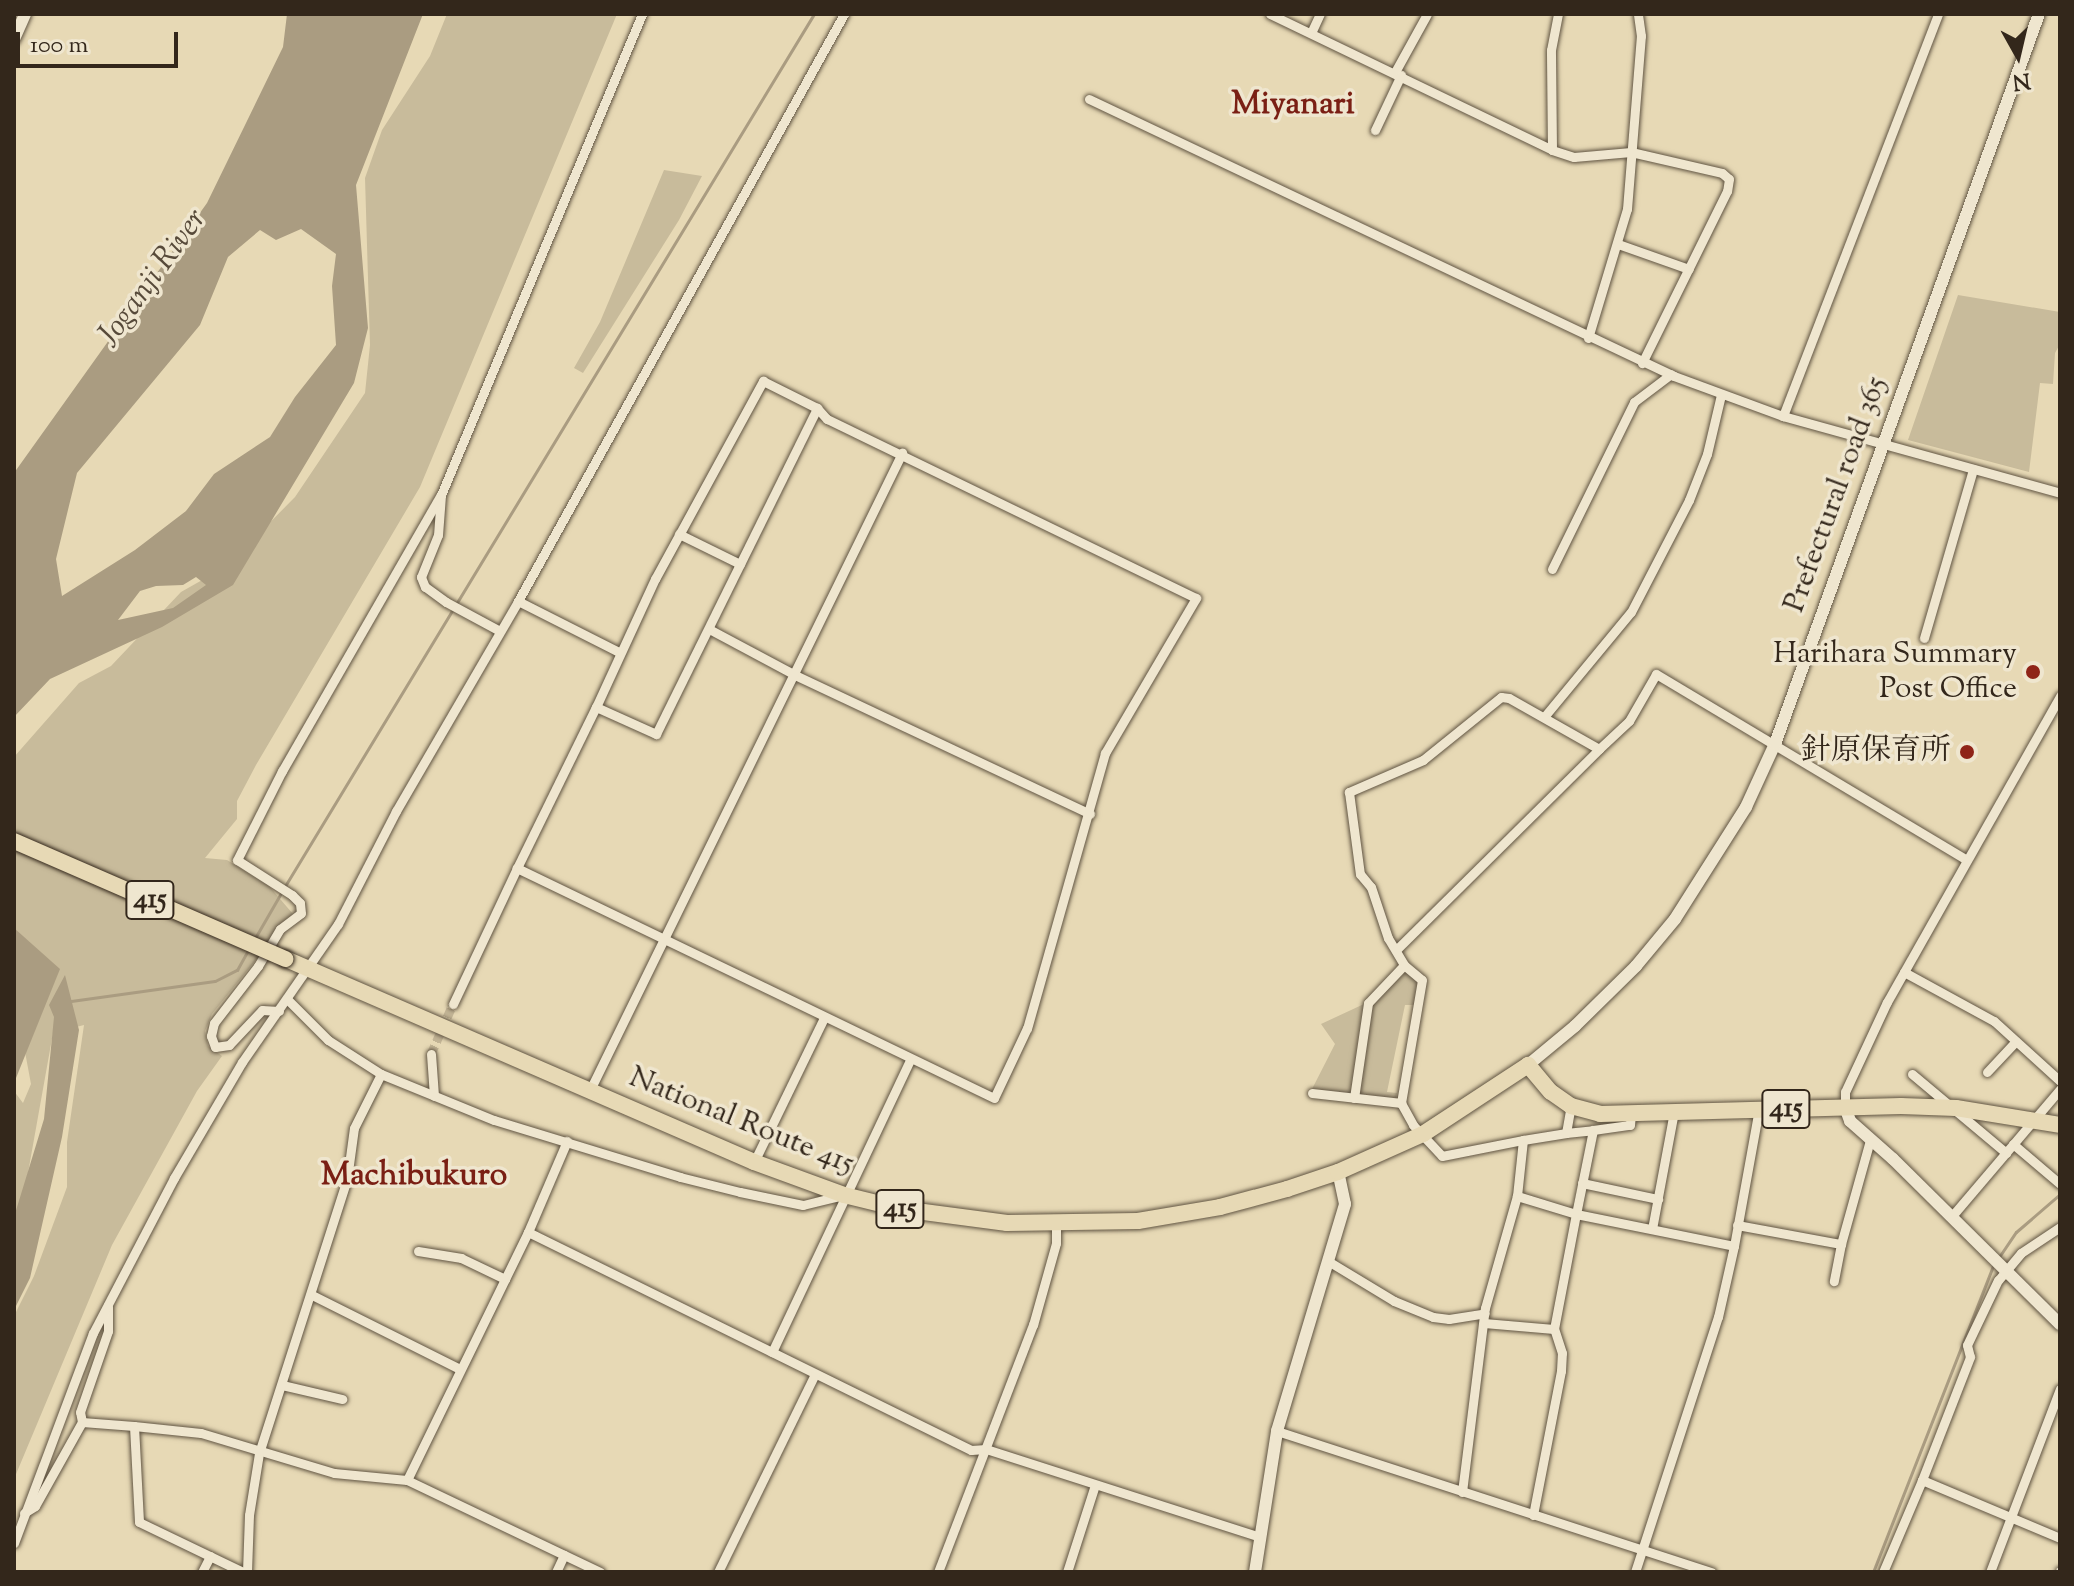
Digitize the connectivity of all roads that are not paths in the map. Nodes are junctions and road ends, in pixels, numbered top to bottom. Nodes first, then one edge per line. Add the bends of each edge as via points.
1 (25, 14) edge
2 (642, 14) edge
3 (844, 14) edge
4 (1270, 14) edge
5 (1320, 14) edge
6 (1427, 14) edge
7 (1558, 14) edge
8 (1638, 14) edge
9 (1938, 14) edge
10 (2039, 14) edge
11 (1311, 33) junction
12 (14, 39) edge
13 (1398, 73) junction
14 (1089, 99) dead end
15 (1375, 130) dead end
16 (1552, 150) junction
17 (1631, 152) junction
18 (1618, 244) junction
19 (1689, 269) junction
20 (1588, 338) junction
21 (1642, 363) junction
22 (1671, 374) junction
23 (1721, 395) junction
24 (817, 408) junction
25 (1783, 416) junction
26 (1884, 443) junction
27 (902, 453) junction
28 (1973, 469) junction
29 (2060, 493) edge
30 (441, 495) junction
31 (679, 534) junction
32 (740, 564) junction
33 (1552, 569) dead end
34 (518, 601) junction
35 (709, 629) junction
36 (498, 630) junction
37 (1924, 638) dead end
38 (619, 652) junction
39 (795, 675) junction
40 (2060, 696) edge
41 (596, 707) junction
42 (1544, 717) junction
43 (1775, 744) junction
44 (1599, 749) junction
45 (1090, 814) junction
46 (14, 841) edge
47 (1967, 860) junction
48 (517, 868) junction
49 (664, 937) junction
50 (1396, 950) junction
51 (1404, 965) junction
52 (310, 968) junction
53 (1904, 972) junction
54 (287, 999) junction
55 (453, 1004) tunnel mouth
56 (279, 1011) junction
57 (824, 1018) junction
58 (2016, 1041) junction
59 (431, 1054) tunnel mouth
60 (910, 1060) junction
61 (1528, 1065) junction
62 (1987, 1072) dead end
63 (381, 1074) junction
64 (1912, 1074) dead end
65 (2060, 1081) edge
66 (2060, 1089) edge
67 (589, 1092) junction
68 (1312, 1093) dead end
69 (434, 1096) junction
70 (1354, 1098) junction
71 (1401, 1103) junction
72 (1571, 1106) junction
73 (1845, 1107) junction
74 (1956, 1108) junction
75 (1759, 1109) junction
76 (1674, 1112) junction
77 (1631, 1114) junction
78 (2033, 1118) junction
79 (2060, 1125) edge
80 (1593, 1130) junction
81 (1566, 1133) junction
82 (1423, 1134) junction
83 (1523, 1140) junction
84 (1870, 1140) junction
85 (567, 1141) junction
86 (2009, 1149) junction
87 (754, 1162) junction
88 (1338, 1172) junction
89 (1582, 1183) junction
90 (2060, 1184) edge
91 (844, 1195) junction
92 (1517, 1196) junction
93 (1658, 1199) junction
94 (1576, 1214) junction
95 (1952, 1216) junction
96 (1056, 1224) junction
97 (1737, 1225) junction
98 (2060, 1227) edge
99 (1652, 1229) junction
100 (528, 1232) junction
101 (1841, 1244) junction
102 (1734, 1246) junction
103 (418, 1251) dead end
104 (1328, 1261) junction
105 (2008, 1270) junction
106 (505, 1279) junction
107 (1834, 1281) dead end
108 (312, 1295) junction
109 (108, 1306) junction
110 (1484, 1318) junction
111 (2060, 1324) edge
112 (1554, 1329) junction
113 (772, 1352) junction
114 (460, 1369) junction
115 (815, 1374) junction
116 (282, 1385) junction
117 (2060, 1389) edge
118 (342, 1399) dead end
119 (82, 1422) junction
120 (134, 1426) junction
121 (1277, 1431) junction
122 (986, 1449) junction
123 (259, 1453) junction
124 (407, 1480) junction
125 (1922, 1480) junction
126 (1095, 1485) junction
127 (1462, 1492) junction
128 (24, 1513) junction
129 (1533, 1515) junction
130 (2013, 1515) junction
131 (1260, 1537) junction
132 (2060, 1538) edge
133 (14, 1543) edge
134 (1643, 1547) junction
135 (564, 1555) junction
136 (210, 1556) junction
137 (558, 1570) edge
138 (202, 1572) edge
139 (245, 1572) edge
140 (600, 1572) edge
141 (718, 1572) edge
142 (938, 1572) edge
143 (1067, 1572) edge
144 (1255, 1572) edge
145 (1635, 1572) edge
146 (1712, 1572) edge
147 (1883, 1572) edge
148 (1990, 1572) edge

1 - 12 main road
2 - 30 street
3 - 34 street
4 - 11 street
5 - 11 street
6 - 13 street
7 - 16 street via 1551,50
8 - 17 street via 1641,36
9 - 25 street
10 - 26 main road, Prefectural road 365
11 - 13 street
13 - 15 street
13 - 16 street
14 - 20 street
16 - 17 street via 1574,157
17 - 18 street via 1627,209
17 - 19 street via 1729,179
18 - 19 street
18 - 20 street
19 - 21 street
20 - 21 street
21 - 22 street
22 - 23 street
22 - 33 street via 1634,402
23 - 25 street
23 - 42 street via 1689,500 1631,612
24 - 27 street via 827,419
24 - 31 street via 763,381
24 - 32 street
25 - 26 street
26 - 28 street
26 - 43 main road, Prefectural road 365
27 - 39 street
27 - 45 street via 1196,598 1120,722 1105,753
28 - 29 street
28 - 37 street
30 - 36 street via 438,535 421,577 425,587
30 - 56 street via 282,771 237,860 292,895 301,913 280,929 214,1023 215,1047 229,1045 262,1010
31 - 32 street
31 - 38 street
32 - 35 street
34 - 36 street
34 - 38 street
35 - 39 street
35 - 41 street via 656,734
36 - 52 street
38 - 41 street
39 - 45 street
39 - 49 street
40 - 47 street
41 - 48 street
42 - 44 street
42 - 50 street via 1501,697 1423,760 1349,792 1360,874 1371,887
43 - 44 street via 1656,674 1629,721
43 - 47 street
43 - 61 main road, Prefectural road 365 via 1746,807 1675,919 1605,996
44 - 50 street
45 - 60 street via 1027,1028 994,1098
46 - 52 highway, National Route 415 / 415, bridge
47 - 53 street
48 - 49 street
48 - 55 street
49 - 57 street
49 - 67 street
50 - 51 street
51 - 70 street via 1368,1003
51 - 71 street via 1422,980
52 - 54 street
52 - 67 highway, National Route 415 / 415
53 - 58 street via 1994,1021
53 - 73 street via 1851,1076
54 - 56 street
54 - 63 street via 328,1040
56 - 109 street via 242,1062 174,1178
57 - 60 street
57 - 87 street
58 - 62 street
58 - 65 street
59 - 69 street
60 - 91 street
61 - 72 highway, 415
61 - 82 highway, National Route 415 / 415
63 - 69 street
63 - 108 street via 354,1128 347,1179
64 - 74 street
66 - 78 street
67 - 87 highway, National Route 415 / 415
68 - 70 street
69 - 85 street
70 - 71 street
71 - 82 street
72 - 77 highway, 415 via 1600,1114
72 - 81 street
73 - 74 highway, 415
73 - 75 highway, 415
73 - 84 main road via 1850,1121
74 - 78 highway, 415
74 - 86 street
75 - 76 highway, 415
75 - 97 street
76 - 77 highway, 415
76 - 93 street
77 - 80 street via 1630,1125
78 - 79 highway, 415
78 - 86 street
80 - 81 street
80 - 89 street
81 - 83 street
82 - 83 street via 1442,1156
82 - 88 highway, National Route 415 / 415
83 - 92 street
84 - 95 main road
84 - 101 street
85 - 91 street via 680,1177 803,1205
85 - 100 street
86 - 90 street
86 - 95 street
87 - 91 highway, National Route 415 / 415
88 - 96 highway, National Route 415 / 415 via 1220,1207 1138,1221
88 - 104 main road via 1345,1204
89 - 93 street
89 - 94 street
91 - 96 highway, National Route 415 / 415 via 969,1219
91 - 113 street
92 - 94 street
92 - 110 street
93 - 99 street
94 - 99 street
94 - 112 street
95 - 105 main road
96 - 122 street via 1056,1243 1033,1325
97 - 101 street
97 - 102 street
98 - 105 street via 2021,1253
99 - 102 street
100 - 106 street
100 - 113 street
101 - 107 street
102 - 134 street via 1718,1317
103 - 106 street via 461,1258
104 - 110 street via 1394,1301 1433,1317
104 - 121 main road
105 - 111 main road
105 - 125 street via 1967,1345 1970,1357
106 - 114 street
108 - 114 street
108 - 116 street
109 - 119 street via 108,1331 80,1412
109 - 128 street
110 - 112 street
110 - 127 street
112 - 129 street via 1561,1371
113 - 115 street
114 - 124 street
115 - 122 street via 971,1450
115 - 141 street
116 - 118 street
116 - 123 street
117 - 130 street
119 - 120 street
119 - 128 street via 35,1506
120 - 123 street via 201,1433
120 - 136 street via 139,1522
121 - 127 street
121 - 131 main road
122 - 126 street
122 - 142 street
123 - 124 street via 334,1473
123 - 139 street
124 - 135 street
125 - 130 street
125 - 147 street
126 - 131 street
126 - 143 street
127 - 129 street
128 - 133 street
129 - 134 street
130 - 132 street
130 - 148 street
131 - 144 main road
134 - 145 street
134 - 146 street
135 - 137 street
135 - 140 street
136 - 138 street
136 - 139 street

